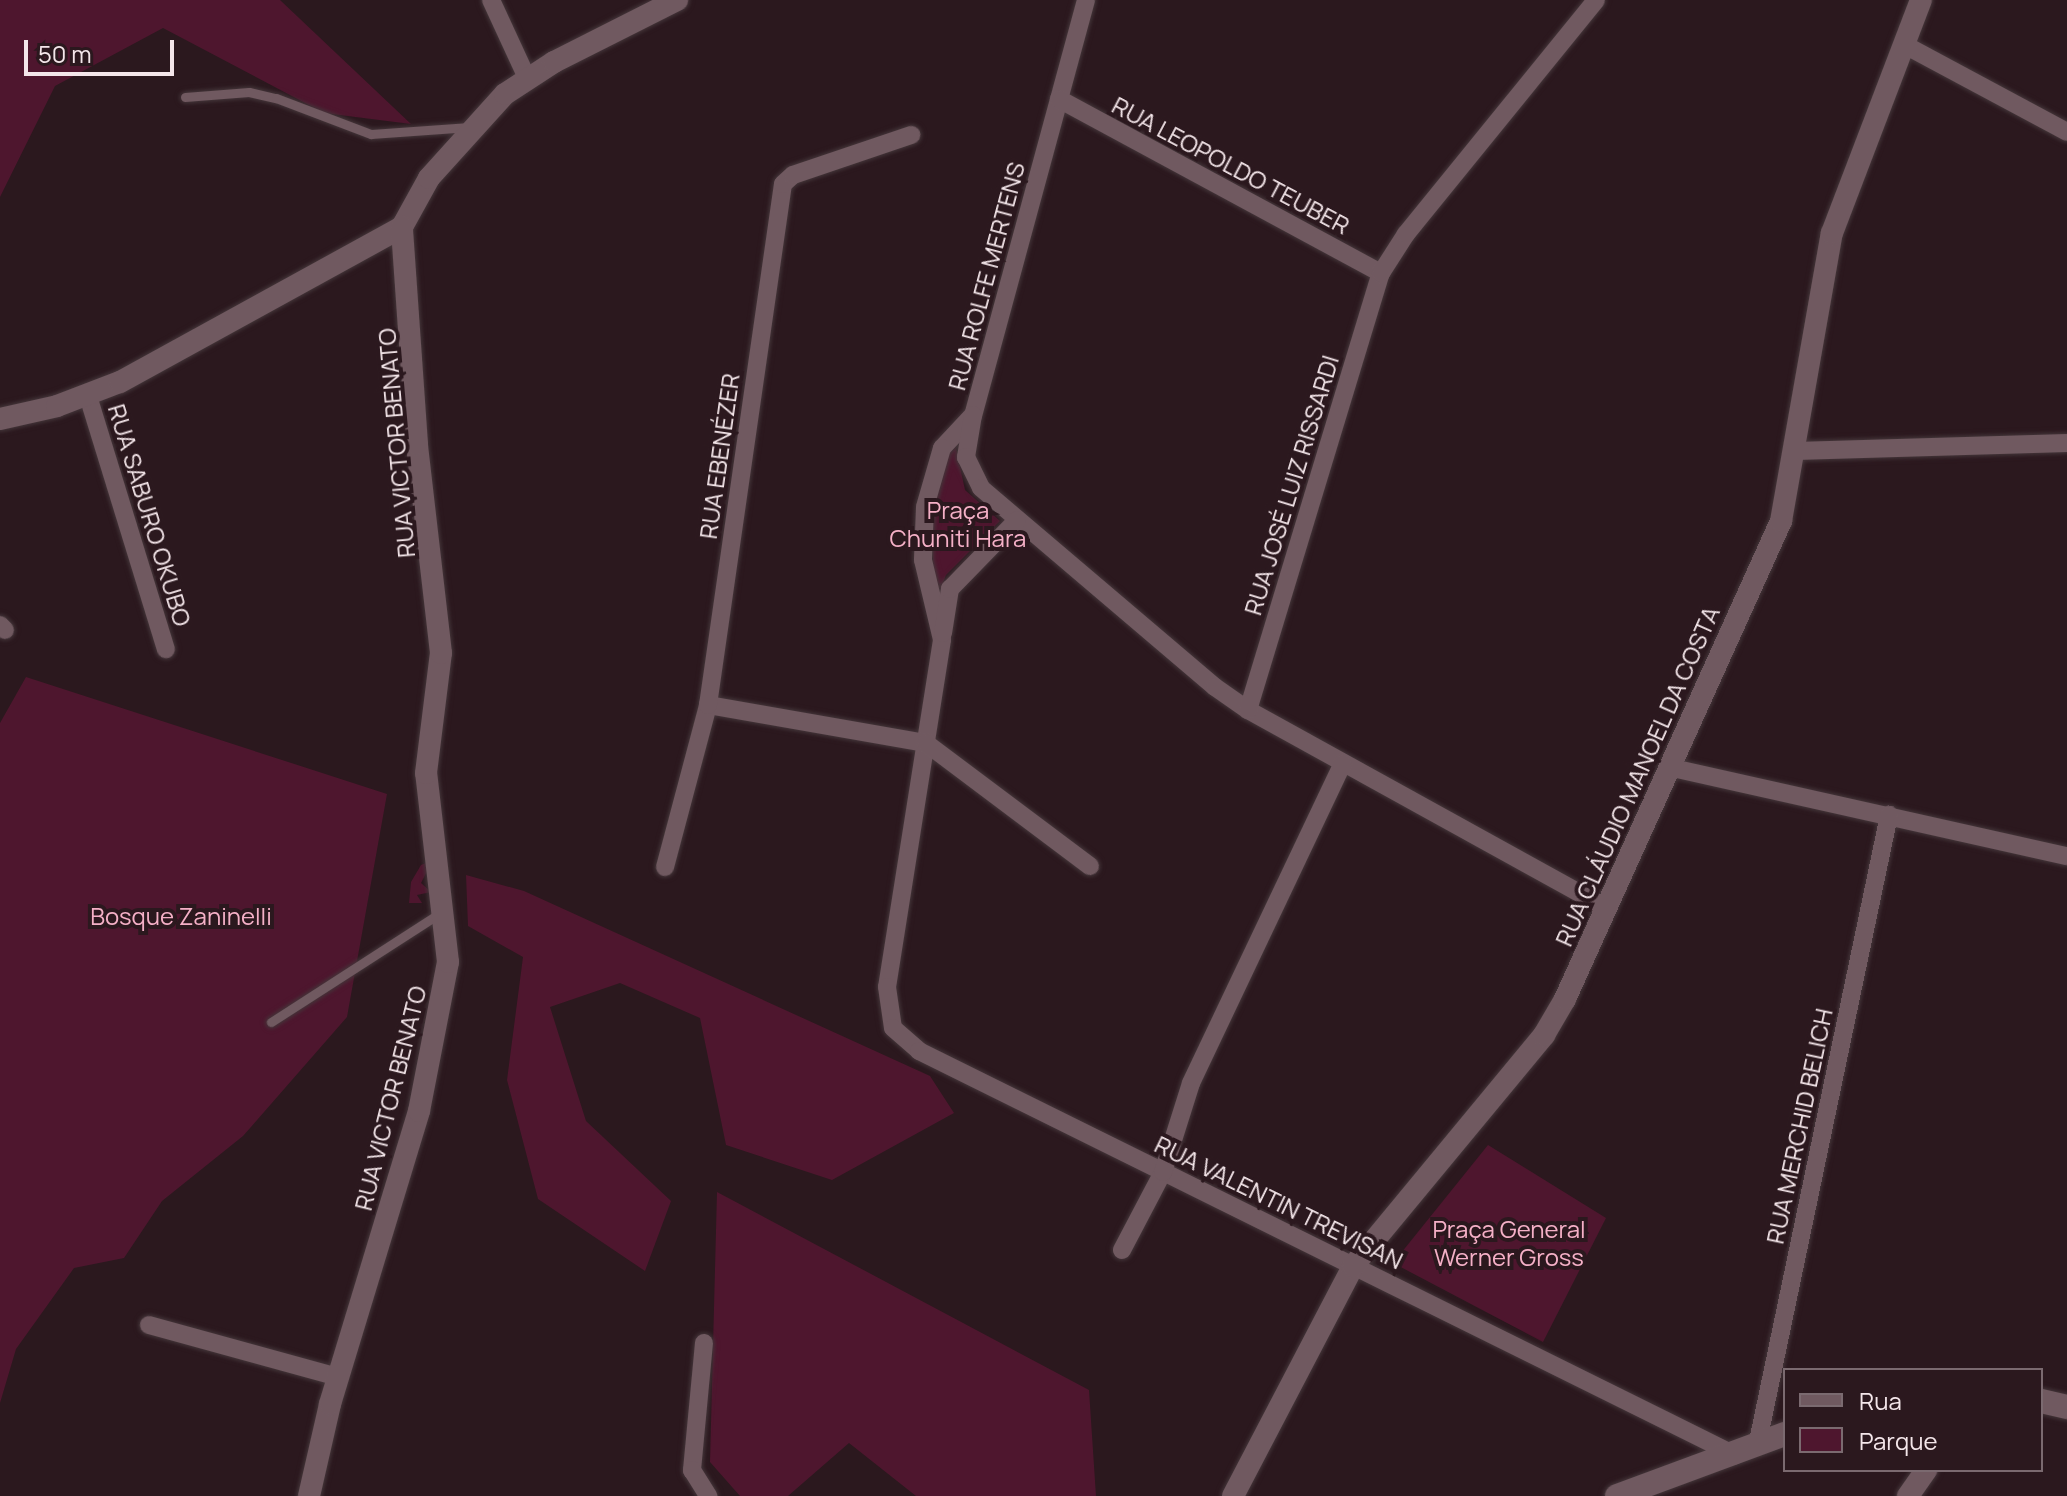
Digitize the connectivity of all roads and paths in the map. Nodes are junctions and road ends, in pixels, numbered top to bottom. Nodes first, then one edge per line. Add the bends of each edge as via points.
1 (491, 0) edge
2 (677, 0) edge
3 (1086, 0) edge
4 (1596, 0) edge
5 (1921, 0) edge
6 (1903, 44) junction
7 (527, 78) junction
8 (185, 97) dead end
9 (1059, 99) junction
10 (470, 127) junction
11 (2067, 132) edge
12 (911, 135) dead end
13 (402, 227) junction
14 (1381, 273) junction
15 (88, 396) junction
16 (973, 415) junction
17 (0, 419) edge
18 (2067, 443) edge
19 (1796, 451) junction
20 (1017, 520) junction
21 (942, 640) junction
22 (166, 649) dead end
23 (708, 705) junction
24 (1248, 710) junction
25 (926, 743) junction
26 (1343, 763) junction
27 (1668, 767) junction
28 (1889, 815) junction
29 (2067, 856) edge
30 (1090, 866) dead end
31 (665, 867) dead end
32 (1605, 907) junction
33 (445, 910) junction
34 (271, 1022) dead end
35 (893, 1028) joint
36 (1163, 1172) junction
37 (1122, 1250) dead end
38 (1353, 1266) junction
39 (149, 1325) dead end
40 (704, 1343) dead end
41 (338, 1377) junction
42 (2043, 1401) edge
43 (2067, 1407) edge
44 (1783, 1435) edge
45 (1746, 1450) junction
46 (1925, 1472) edge
47 (309, 1496) edge
48 (708, 1496) edge
49 (1233, 1496) edge
50 (1617, 1496) edge
51 (1908, 1496) edge

1 - 7 street
2 - 7 street
3 - 9 street, RUA ROLFE MERTENS
4 - 14 street, RUA JOSÉ LUIZ RISSARDI via 1406,234
5 - 6 street, RUA CLÁUDIO MANOEL DA COSTA
6 - 11 street
6 - 19 street, RUA CLÁUDIO MANOEL DA COSTA via 1832,233
7 - 10 street
8 - 10 lane via 249,92 371,134
9 - 14 street, RUA LEOPOLDO TEUBER
9 - 16 street, RUA ROLFE MERTENS
10 - 13 street via 421,190
12 - 23 street, RUA EBENÉZER via 793,175 783,184
13 - 15 street
13 - 33 street, RUA VICTOR BENATO via 417,444 441,653 426,773
14 - 24 street, RUA JOSÉ LUIZ RISSARDI
15 - 17 street
15 - 22 street, RUA SABURO OKUBO
16 - 20 street via 966,445 970,470 981,488
16 - 21 street, RUA ROLFE MERTENS via 942,448 925,507 923,560
18 - 19 street
19 - 27 street, RUA CLÁUDIO MANOEL DA COSTA via 1773,541
20 - 21 street via 950,589
20 - 24 street
21 - 25 street, RUA ROLFE MERTENS
23 - 25 street
23 - 31 street, RUA EBENÉZER
24 - 26 street
25 - 30 street
25 - 35 street, RUA ROLFE MERTENS via 887,987
26 - 32 street
26 - 36 street via 1191,1083
27 - 28 street
27 - 32 street, RUA CLÁUDIO MANOEL DA COSTA
28 - 29 street
28 - 45 street, RUA MERCHID BELICH
32 - 38 street, RUA CLÁUDIO MANOEL DA COSTA via 1544,1035
33 - 34 lane
33 - 41 street, RUA VICTOR BENATO via 448,962 430,1064
35 - 36 street, RUA VALENTIN TREVISAN via 919,1051
36 - 37 street
36 - 38 street, RUA VALENTIN TREVISAN
38 - 45 street, RUA VALENTIN TREVISAN
38 - 49 street, RUA CLÁUDIO MANOEL DA COSTA
39 - 41 street
40 - 48 street via 692,1470
41 - 47 street, RUA VICTOR BENATO
42 - 43 main road
44 - 45 main road
45 - 50 main road
46 - 51 street

